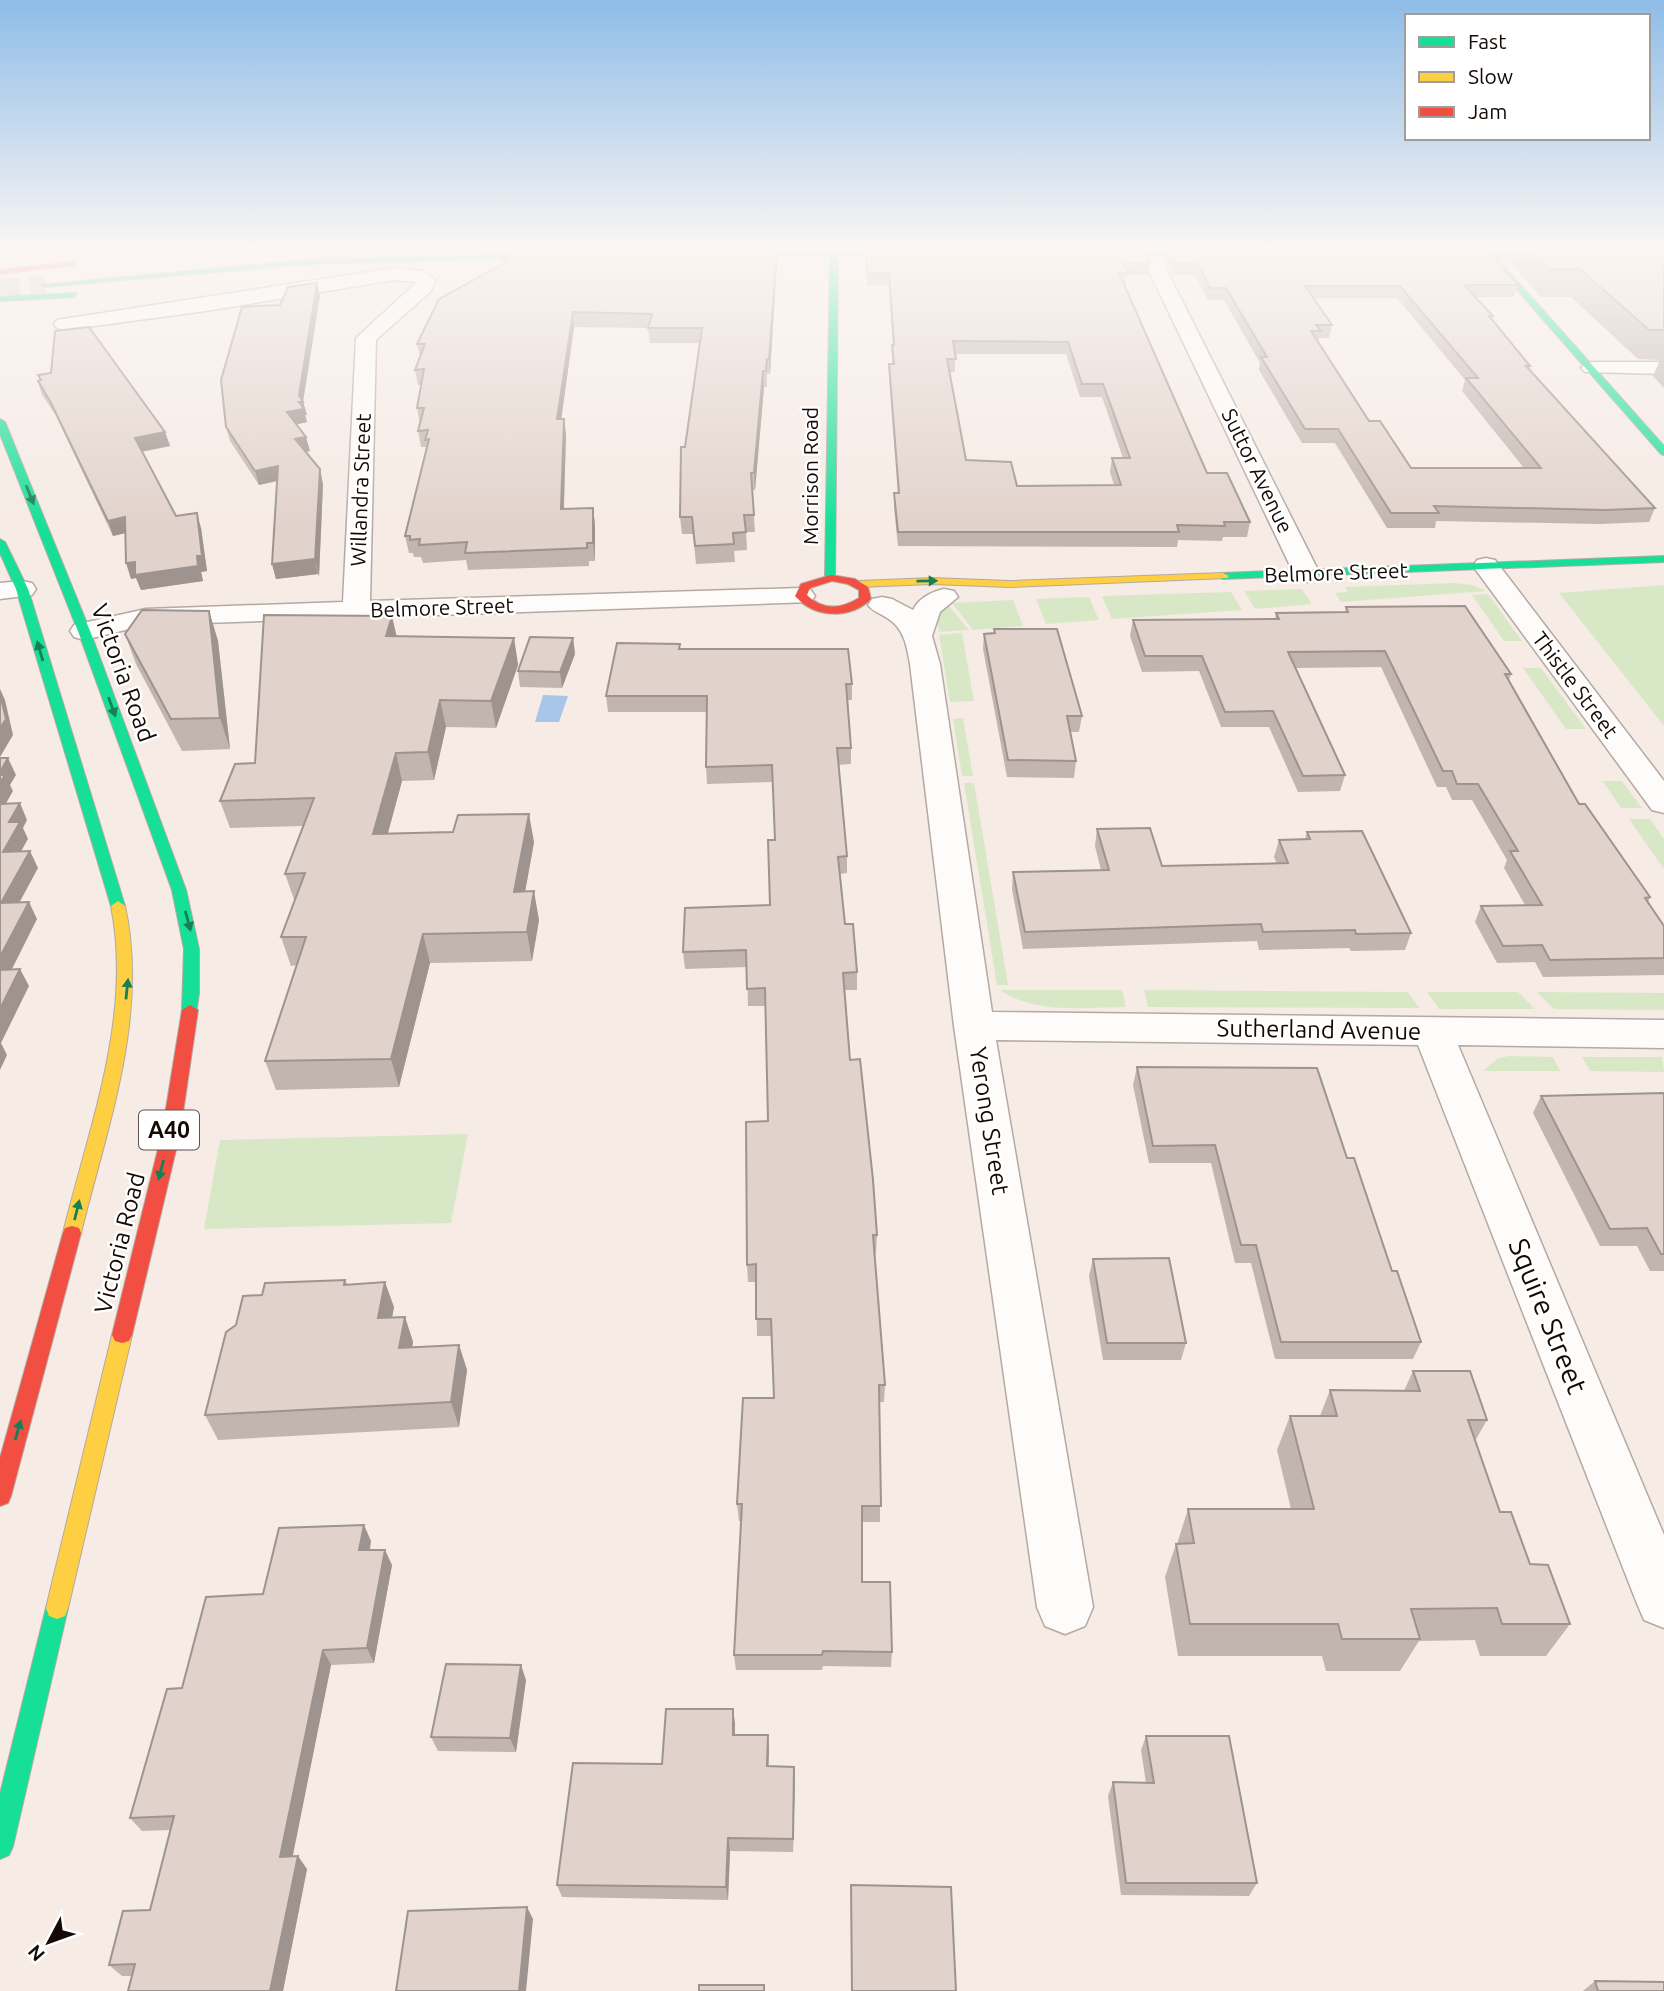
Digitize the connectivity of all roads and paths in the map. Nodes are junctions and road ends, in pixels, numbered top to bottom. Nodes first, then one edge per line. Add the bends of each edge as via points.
1 (366, 342) edge
2 (833, 342) edge
3 (1193, 342) edge
4 (1569, 342) edge
5 (1592, 368) junction
6 (1664, 368) edge
7 (0, 422) edge
8 (1664, 452) edge
9 (0, 542) edge
10 (1664, 559) edge
11 (1486, 566) junction
12 (1307, 574) junction
13 (831, 579) junction
14 (859, 584) junction
15 (1009, 584) junction
16 (11, 590) edge
17 (801, 596) junction
18 (944, 597) junction
19 (882, 604) junction
20 (852, 608) junction
21 (356, 611) junction
22 (84, 631) junction
23 (919, 634) junction
24 (1664, 803) edge
25 (974, 1026) junction
26 (1432, 1031) junction
27 (1664, 1034) edge
28 (0, 1496) edge
29 (1664, 1601) edge
30 (1065, 1607) dead end
31 (0, 1846) edge

1 - 21 street, Willandra Street
2 - 13 main road, Morrison Road
3 - 12 street, Suttor Avenue
4 - 5 main road
5 - 6 street
5 - 8 main road
7 -> 22 main road, Victoria Road / A40
9 - 16 main road, Victoria Road / A40
10 - 11 main road, Belmore Street
11 - 12 main road, Belmore Street
11 - 24 street, Thistle Street
12 - 15 main road, Belmore Street
13 - 14 main road, Belmore Street
13 - 17 main road via 805,586
14 -> 15 main road, Belmore Street
14 - 20 main road via 865,599
15 - 18 main road, Belmore Street
28 -> 16 main road, Victoria Road / A40 via 122,1035 128,976 123,926
17 - 20 main road, Belmore Street via 820,609
17 - 21 street, Belmore Street
18 - 19 main road, Belmore Street
18 - 23 street via 927,608
19 - 20 main road, Belmore Street
19 - 23 street via 902,613
21 - 22 street, Belmore Street via 146,617
22 -> 31 main road, Victoria Road / A40 via 179,890 191,929 194,968 187,1042 164,1158
23 - 25 street, Yerong Street
25 - 26 street, Sutherland Avenue
25 - 30 street, Yerong Street
26 - 27 street, Sutherland Avenue
26 - 29 street, Squire Street

